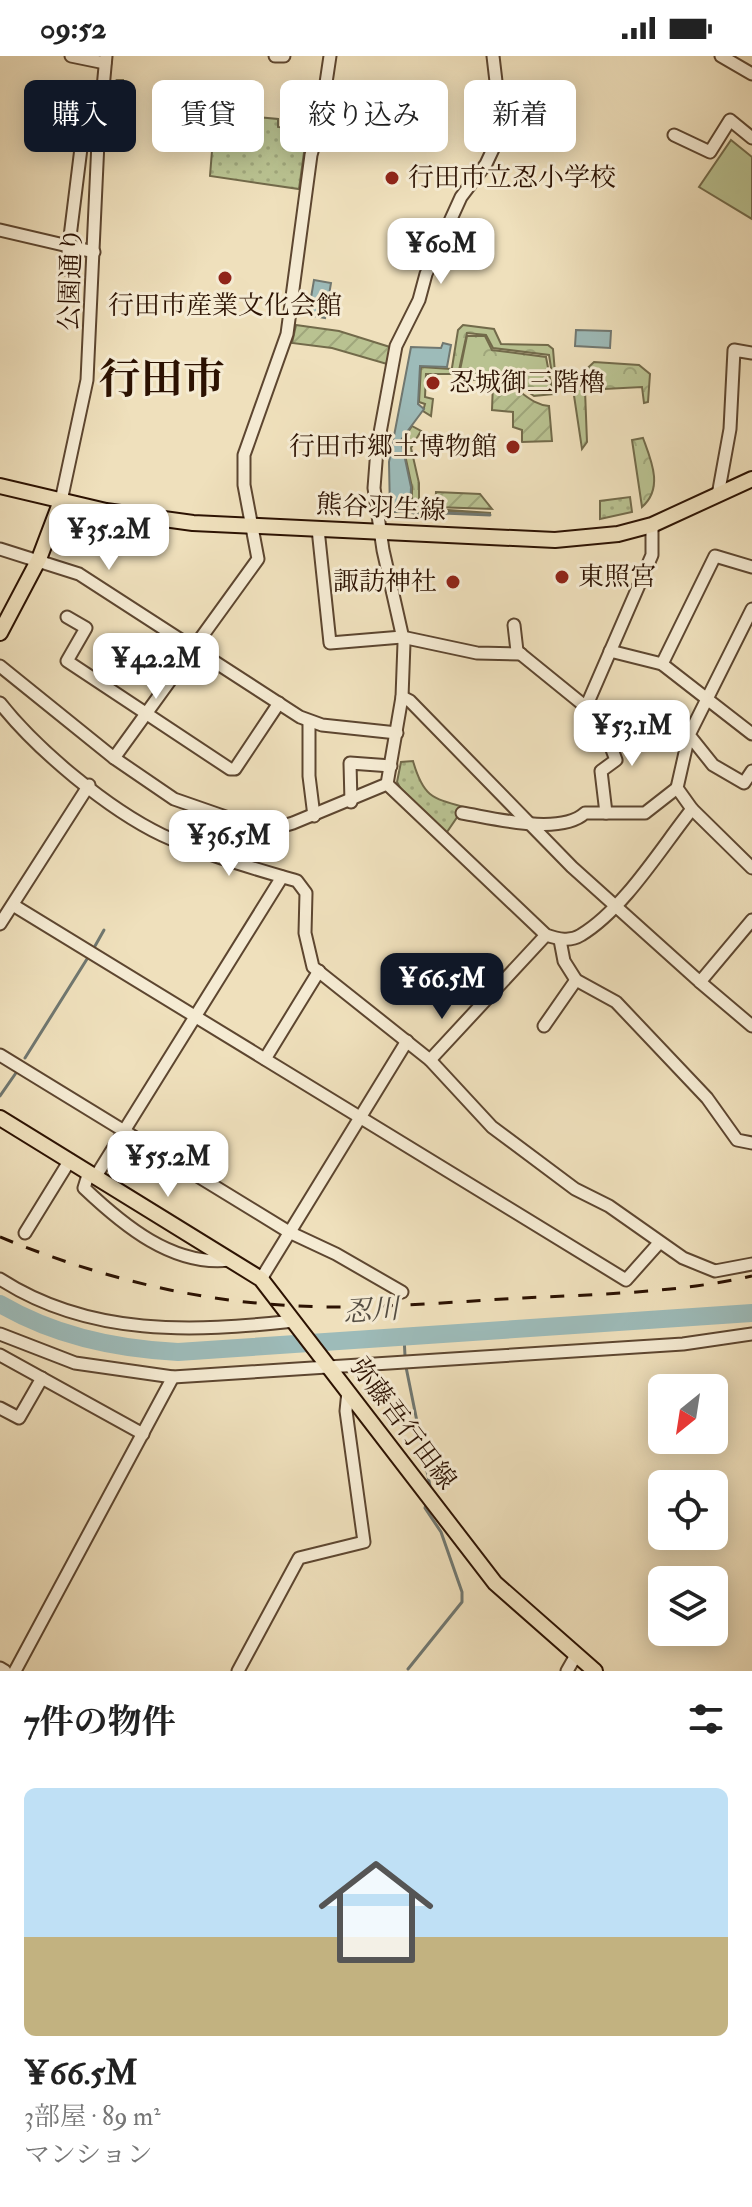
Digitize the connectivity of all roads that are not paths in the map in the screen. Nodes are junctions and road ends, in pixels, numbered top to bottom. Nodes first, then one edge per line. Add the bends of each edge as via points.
1 (71, 56) edge
2 (275, 56) edge
3 (284, 56) edge
4 (330, 56) edge
5 (493, 56) edge
6 (721, 56) edge
7 (105, 60) edge
8 (752, 74) edge
9 (103, 80) edge
10 (674, 135) dead end
11 (752, 138) edge
12 (81, 152) edge
13 (98, 152) edge
14 (0, 230) edge
15 (70, 249) junction
16 (94, 252) junction
17 (66, 269) dead end
18 (752, 353) edge
19 (752, 479) edge
20 (0, 486) edge
21 (718, 495) junction
22 (61, 501) junction
23 (652, 525) junction
24 (253, 526) junction
25 (318, 529) junction
26 (380, 532) junction
27 (0, 549) edge
28 (39, 559) junction
29 (752, 567) edge
30 (752, 609) edge
31 (67, 617) dead end
32 (514, 625) dead end
33 (0, 633) edge
34 (402, 637) junction
35 (196, 648) junction
36 (610, 651) junction
37 (521, 654) junction
38 (662, 664) junction
39 (0, 666) edge
40 (402, 697) junction
41 (707, 699) junction
42 (0, 703) edge
43 (279, 703) junction
44 (586, 707) junction
45 (625, 714) junction
46 (146, 715) junction
47 (309, 722) junction
48 (397, 733) junction
49 (752, 734) edge
50 (689, 735) junction
51 (114, 758) junction
52 (391, 766) junction
53 (752, 771) edge
54 (387, 784) junction
55 (89, 785) junction
56 (677, 788) junction
57 (351, 802) junction
58 (692, 809) junction
59 (462, 813) dead end
60 (606, 813) junction
61 (314, 816) junction
62 (529, 824) junction
63 (752, 868) edge
64 (282, 877) junction
65 (13, 905) junction
66 (614, 907) junction
67 (752, 920) edge
68 (0, 924) edge
69 (546, 935) junction
70 (560, 940) junction
71 (319, 971) junction
72 (576, 980) junction
73 (700, 982) junction
74 (196, 1017) junction
75 (544, 1026) dead end
76 (752, 1026) edge
77 (407, 1041) junction
78 (0, 1055) edge
79 (265, 1059) junction
80 (430, 1060) junction
81 (0, 1118) edge
82 (361, 1119) junction
83 (124, 1132) junction
84 (752, 1143) edge
85 (70, 1160) junction
86 (93, 1174) junction
87 (289, 1232) junction
88 (25, 1233) dead end
89 (659, 1243) junction
90 (230, 1260) junction
91 (752, 1264) edge
92 (0, 1279) edge
93 (261, 1279) junction
94 (402, 1292) dead end
95 (296, 1323) junction
96 (0, 1334) edge
97 (752, 1334) edge
98 (0, 1355) edge
99 (331, 1367) junction
100 (173, 1377) junction
101 (42, 1378) junction
102 (348, 1391) junction
103 (0, 1408) edge
104 (143, 1434) junction
105 (575, 1657) junction
106 (0, 1668) edge
107 (5, 1671) edge
108 (15, 1671) edge
109 (238, 1671) edge
110 (567, 1671) edge
111 (595, 1671) edge

1 - 7 street
2 - 3 street
4 - 24 street via 287,334 244,455
5 - 26 street via 494,147 461,197 396,346 377,449 374,488
6 - 8 street
7 - 9 street, 公園通り
10 - 11 street via 710,152 730,120
12 - 15 street
13 - 16 street, 公園通り
14 - 15 street
15 - 16 street
15 - 17 street
16 - 22 street, 公園通り via 87,380
18 - 21 street via 734,350 730,429
19 - 21 main road, 熊谷羽生線
20 - 22 main road, 熊谷羽生線
21 - 23 main road, 熊谷羽生線
22 - 24 main road, 熊谷羽生線 via 152,518
22 - 28 main road
23 - 26 main road, 熊谷羽生線 via 555,540
23 - 36 street via 652,555
24 - 25 main road, 熊谷羽生線
24 - 35 street via 258,559
25 - 26 main road, 熊谷羽生線
25 - 34 street via 330,643
26 - 34 street
27 - 28 street
28 - 33 main road
28 - 35 street via 79,574
29 - 38 street via 715,556
30 - 41 street
31 - 46 street via 86,628 67,661
32 - 37 street
34 - 37 street via 477,653
34 - 40 street
35 - 43 street
35 - 46 street
36 - 38 street
36 - 44 street
37 - 44 street
38 - 41 street
39 - 51 street
40 - 48 street
40 - 62 street
41 - 49 street
41 - 50 street
42 - 55 street via 45,751
43 - 46 street via 235,769
43 - 47 street
44 - 45 street
45 - 50 street
45 - 60 street via 608,739 616,760 601,771
46 - 51 street
47 - 48 street
47 - 61 street
48 - 52 street
50 - 53 street via 723,771 744,783
50 - 56 street
51 - 61 street via 174,799 243,823 273,829
52 - 54 street
52 - 57 street via 350,763
54 - 57 street
54 - 69 street
55 - 64 street via 164,836
55 - 65 street
56 - 58 street
56 - 60 street via 645,813
57 - 61 street
58 - 63 street
58 - 66 street
59 - 62 street
60 - 62 street
62 - 66 street
64 - 71 street via 297,881 306,893 308,955
64 - 74 street
65 - 68 street
65 - 74 street
66 - 70 street via 580,937
66 - 73 street
67 - 73 street
69 - 70 street
69 - 80 street
70 - 72 street via 564,961
71 - 77 street
71 - 79 street
72 - 75 street
72 - 84 street via 616,1002 707,1098 737,1140
73 - 76 street
74 - 79 street
74 - 83 street
77 - 80 street
77 - 82 street
78 - 83 street
79 - 82 street
80 - 89 street via 502,1136
81 - 85 main road, 弥藤吾行田線
82 - 87 street
82 - 89 street via 626,1280
83 - 86 street
83 - 87 street
85 - 86 main road, 弥藤吾行田線
85 - 88 street
86 - 90 main road, 弥藤吾行田線
86 - 90 street via 84,1188 145,1236 188,1259
87 - 93 street
87 - 94 street
89 - 91 street via 709,1270
90 - 93 main road, 弥藤吾行田線
92 - 95 street via 47,1303 107,1322 164,1330
93 - 95 main road, 弥藤吾行田線
95 - 99 main road, 弥藤吾行田線
96 - 100 street via 75,1363
97 - 99 street via 683,1344
98 - 101 street
99 - 100 street
99 - 102 main road, 弥藤吾行田線
100 - 104 street
101 - 103 street via 19,1418
101 - 104 street
102 - 105 main road, 弥藤吾行田線 via 495,1583
102 - 109 street via 346,1411 364,1542 299,1558
104 - 108 street
105 - 110 street
105 - 111 main road, 弥藤吾行田線
106 - 107 street

